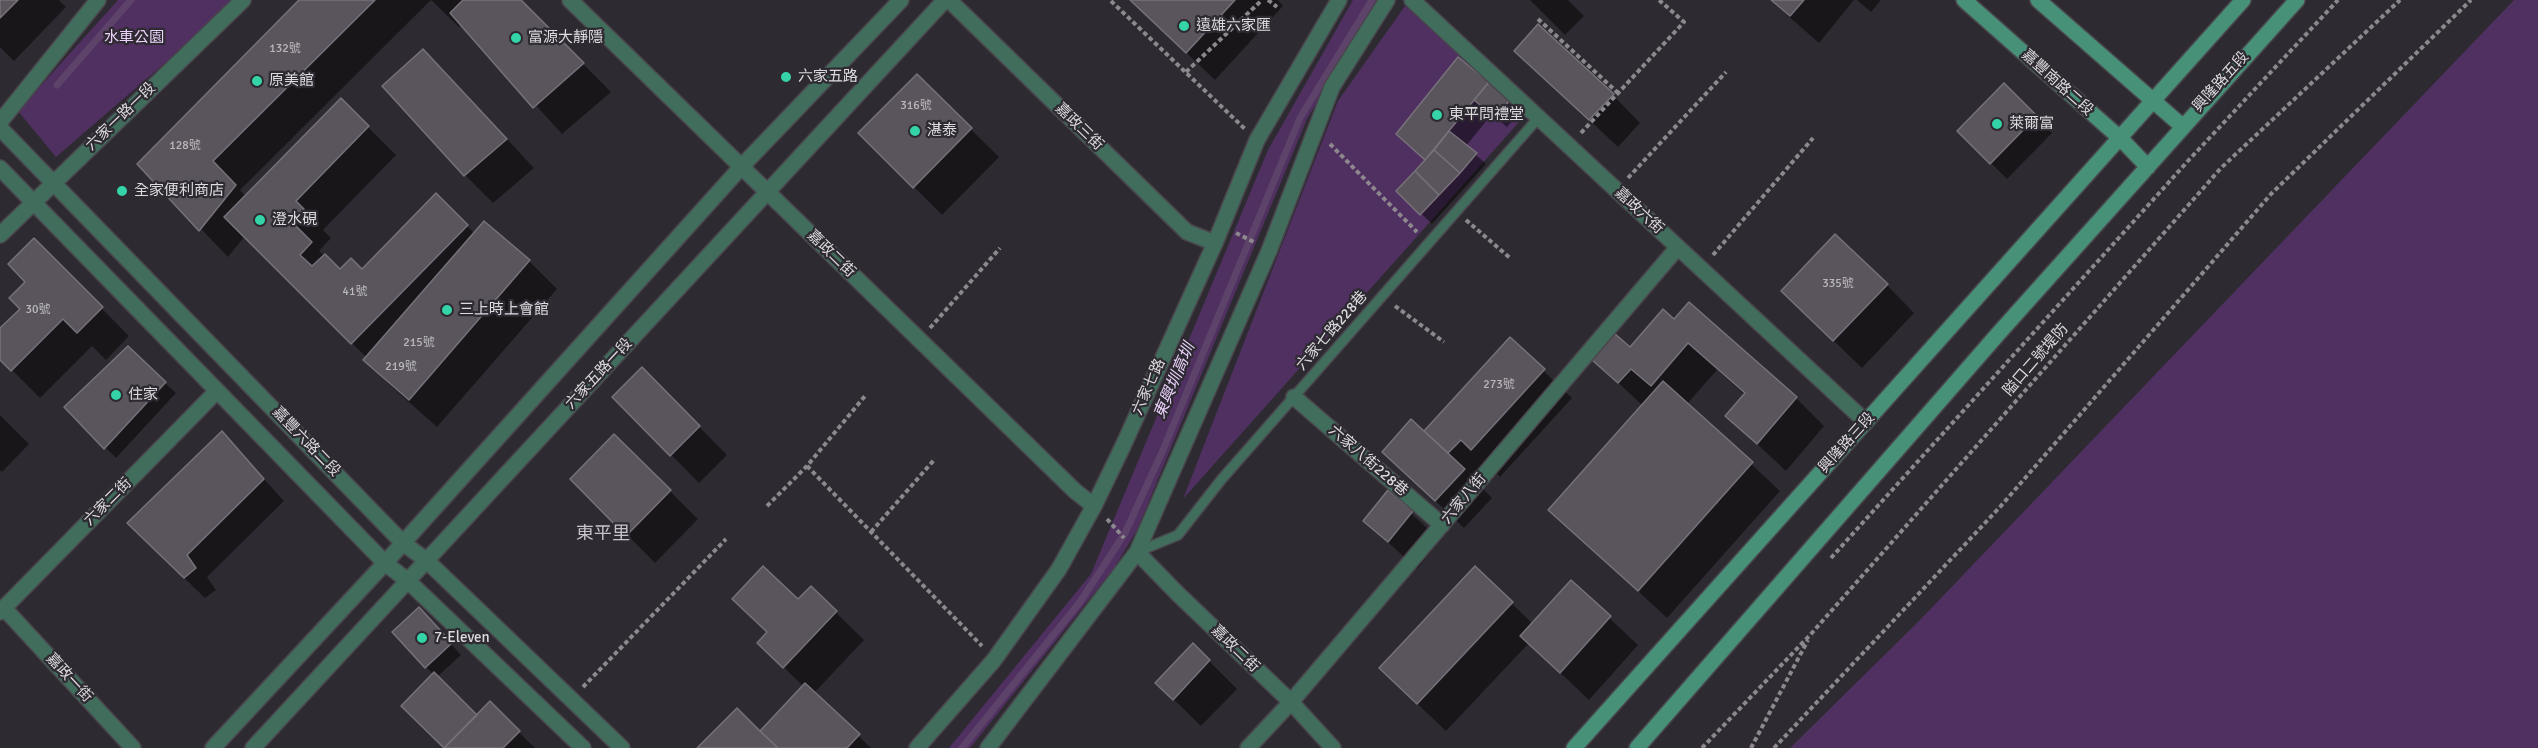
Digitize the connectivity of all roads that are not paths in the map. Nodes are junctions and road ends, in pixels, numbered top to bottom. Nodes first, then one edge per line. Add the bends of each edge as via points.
1 (98, 0) edge
2 (243, 0) edge
3 (570, 0) edge
4 (901, 0) edge
5 (945, 0) edge
6 (950, 0) edge
7 (1339, 0) edge
8 (1387, 0) edge
9 (1412, 0) edge
10 (1964, 0) edge
11 (2038, 0) edge
12 (2243, 0) edge
13 (2297, 0) edge
14 (2152, 100) junction
15 (1540, 116) junction
16 (0, 122) edge
17 (2182, 126) junction
18 (0, 128) edge
19 (2121, 139) junction
20 (743, 165) junction
21 (2148, 167) junction
22 (0, 168) edge
23 (54, 182) junction
24 (768, 192) junction
25 (34, 202) junction
26 (0, 235) edge
27 (1215, 243) junction
28 (1678, 247) junction
29 (216, 392) junction
30 (1294, 397) junction
31 (1866, 422) junction
32 (1095, 506) junction
33 (1442, 525) junction
34 (403, 543) junction
35 (1137, 552) junction
36 (426, 560) junction
37 (385, 563) junction
38 (408, 581) junction
39 (2, 610) edge
40 (1291, 702) junction
41 (133, 748) edge
42 (213, 748) edge
43 (253, 748) edge
44 (583, 748) edge
45 (622, 748) edge
46 (917, 748) edge
47 (988, 748) edge
48 (1248, 748) edge
49 (1333, 748) edge
50 (1574, 748) edge
51 (1637, 748) edge

1 - 16 street
2 - 23 street, 六家一路一段
3 - 20 street, 嘉政二街
4 - 20 street
5 - 24 street, 六家五路一段
6 - 27 street, 嘉政三街 via 1187,232
7 - 27 street, 六家七路 via 1257,140
8 - 35 street via 1332,87 1269,251
9 - 15 street, 嘉政六街
10 - 19 street, 嘉豐南路二段
11 - 14 street
12 - 14 street
13 - 17 street, 興隆路五段
14 - 17 street
14 - 19 street
15 - 28 street, 嘉政六街
15 - 30 lane, 六家七路228巷
17 - 21 street, 興隆路五段
18 - 23 street, 嘉豐六路二段
19 - 21 street, 嘉豐南路二段
19 - 31 street, 興隆路三段
20 - 24 street, 嘉政二街
20 - 34 street
21 - 51 street via 1998,333
22 - 25 street, 嘉豐六路二段
23 - 25 street, 六家一路一段
23 - 34 street, 嘉豐六路二段
24 - 32 street, 嘉政二街 via 1075,491
24 - 36 street, 六家五路一段
25 - 26 street, 六家一路一段
25 - 29 street, 嘉豐六路二段
27 - 32 street, 六家七路
28 - 31 street, 嘉政六街
28 - 33 street, 六家八街
29 - 37 street, 嘉豐六路二段
29 - 39 street, 六家二街
30 - 33 street, 六家八街228巷
30 - 35 lane, 六家七路228巷 via 1178,536
31 - 50 street, 興隆路三段
32 - 46 street, 六家七路 via 1059,570 994,660
33 - 40 street, 六家八街
34 - 36 street, 嘉豐六路二段
34 - 37 street
35 - 40 street, 嘉政二街
35 - 47 street
36 - 38 street, 六家五路一段
36 - 45 street, 嘉豐六路二段
37 - 38 street, 嘉豐六路二段
37 - 42 street
38 - 43 street, 六家五路一段
38 - 44 street, 嘉豐六路二段
39 - 41 street, 嘉政一街
40 - 48 street, 六家八街
40 - 49 street, 嘉政二街

